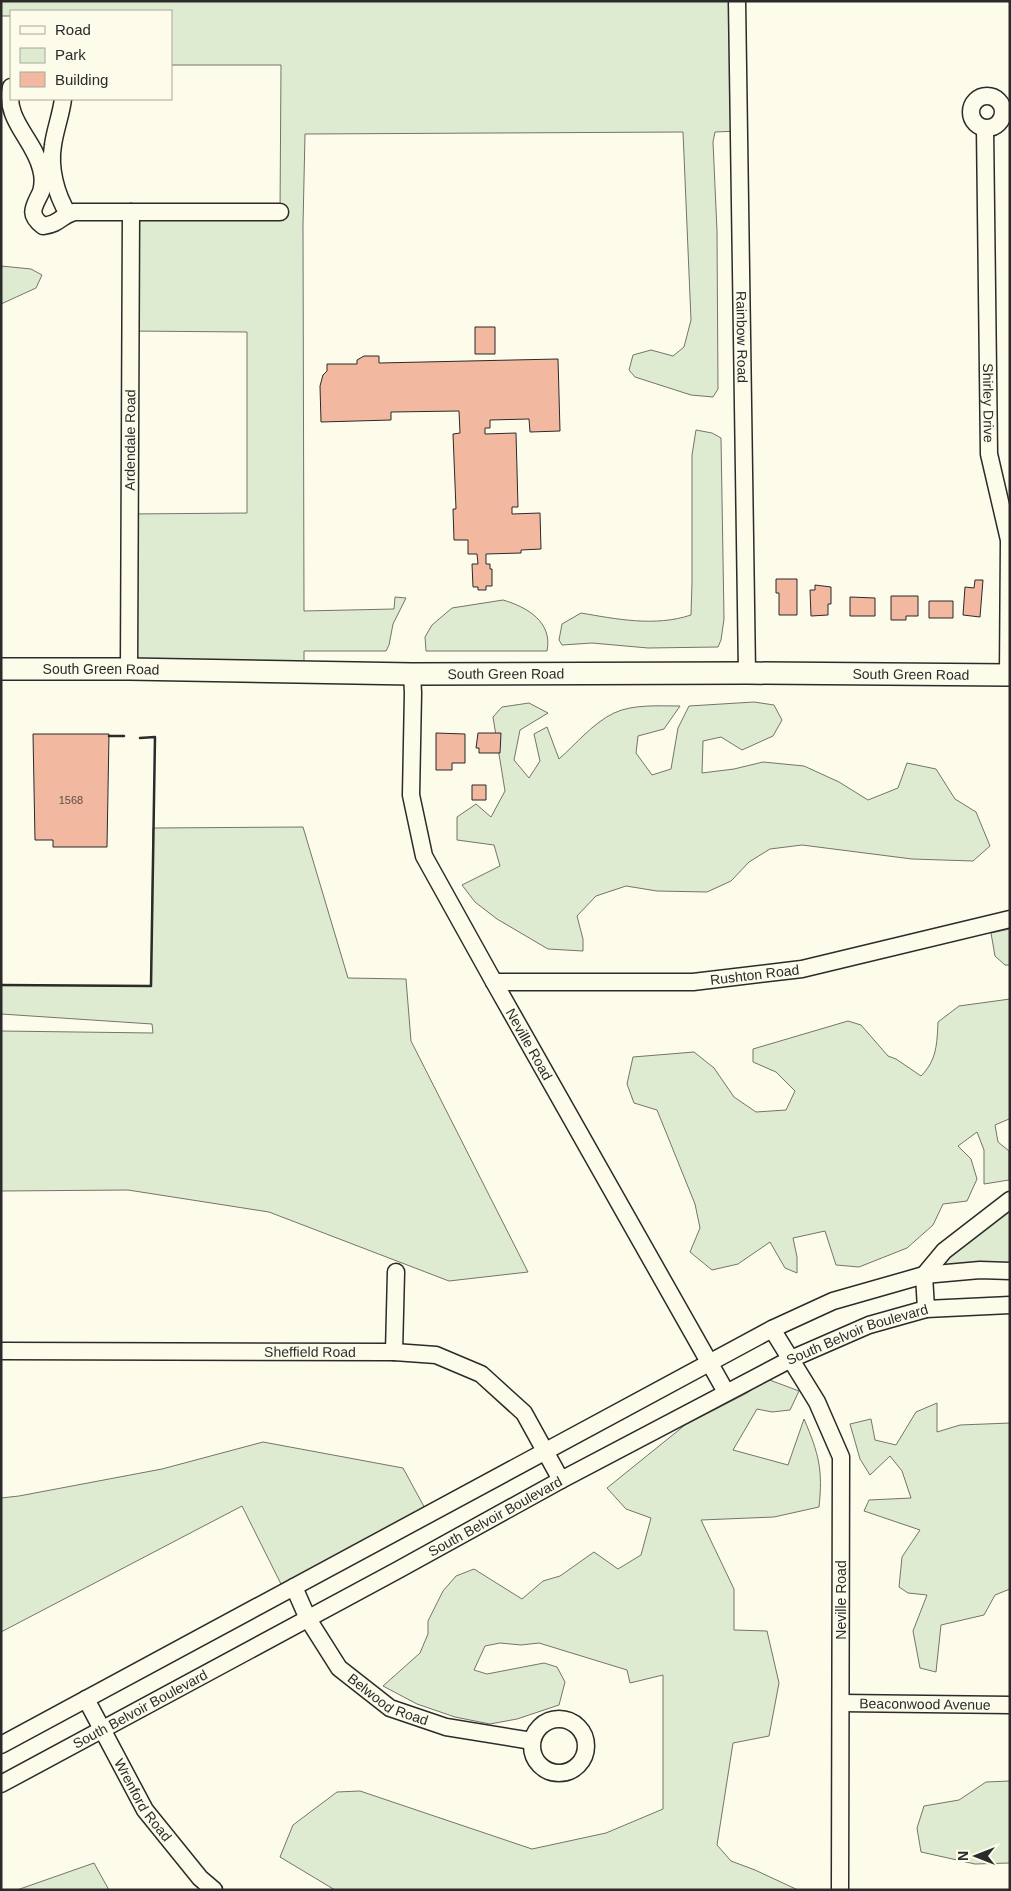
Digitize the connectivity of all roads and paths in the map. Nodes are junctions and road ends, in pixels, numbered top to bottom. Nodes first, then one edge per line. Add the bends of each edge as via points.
1 (737, 1) edge
2 (10, 100) edge
3 (63, 100) edge
4 (1006, 109) edge
5 (985, 128) junction
6 (131, 212) junction
7 (280, 212) dead end
8 (68, 214) junction
9 (1, 668) edge
10 (129, 668) junction
11 (747, 673) junction
12 (412, 674) junction
13 (1009, 675) edge
14 (1010, 919) edge
15 (494, 982) junction
16 (1010, 1200) edge
17 (1010, 1270) edge
18 (396, 1272) dead end
19 (924, 1275) junction
20 (1010, 1305) edge
21 (926, 1309) junction
22 (772, 1329) junction
23 (1, 1351) edge
24 (394, 1352) junction
25 (791, 1359) junction
26 (710, 1363) junction
27 (726, 1392) junction
28 (545, 1450) junction
29 (561, 1480) junction
30 (294, 1587) junction
31 (308, 1618) junction
32 (86, 1699) junction
33 (841, 1703) junction
34 (1010, 1705) edge
35 (103, 1730) junction
36 (532, 1741) dead end
37 (1, 1745) edge
38 (1, 1784) edge
39 (214, 1890) edge
40 (840, 1890) edge

1 - 11 street, Rainbow Road
2 - 8 street via 14,120 38,157 42,172 41,192 34,203 35,220 43,226 54,225
3 - 8 street via 52,165 62,204
4 - 5 street via 995,126
4 - 5 street via 994,98 981,97 975,101 971,114 978,125
5 - 13 street, Shirley Drive via 989,454 1009,540
6 - 7 street
6 - 8 street
6 - 10 street, Ardendale Road
9 - 10 main road, South Green Road
10 - 12 main road, South Green Road
11 - 12 main road, South Green Road
11 - 13 main road, South Green Road
12 - 15 street, Neville Road via 411,795 424,856
14 - 15 street, Rushton Road via 792,970 693,982
15 - 26 street, Neville Road
16 - 19 street via 944,1251
17 - 19 street
18 - 24 street
19 - 21 street
19 - 22 street via 833,1301
20 - 21 street, South Belvoir Boulevard
21 - 25 street, South Belvoir Boulevard via 869,1325
22 - 25 street, Neville Road
22 - 26 street
23 - 24 street, Sheffield Road
24 - 28 street, Sheffield Road via 436,1355 481,1374 524,1413
25 - 27 street, South Belvoir Boulevard
25 - 33 street, Neville Road via 817,1402 841,1457
26 - 27 street, Neville Road
26 - 28 street
27 - 29 street, South Belvoir Boulevard
28 - 29 street, Sheffield Road
28 - 30 street
29 - 31 street, South Belvoir Boulevard
30 - 31 street, Belwood Road
30 - 32 street
31 - 35 street, South Belvoir Boulevard
31 - 36 street, Belwood Road via 339,1668 390,1708 446,1727
32 - 35 street, Wrenford Road
32 - 37 street
33 - 34 street, Beaconwood Avenue
33 - 40 street, Neville Road
35 - 38 street, South Belvoir Boulevard
35 - 39 street, Wrenford Road via 145,1810 200,1878

